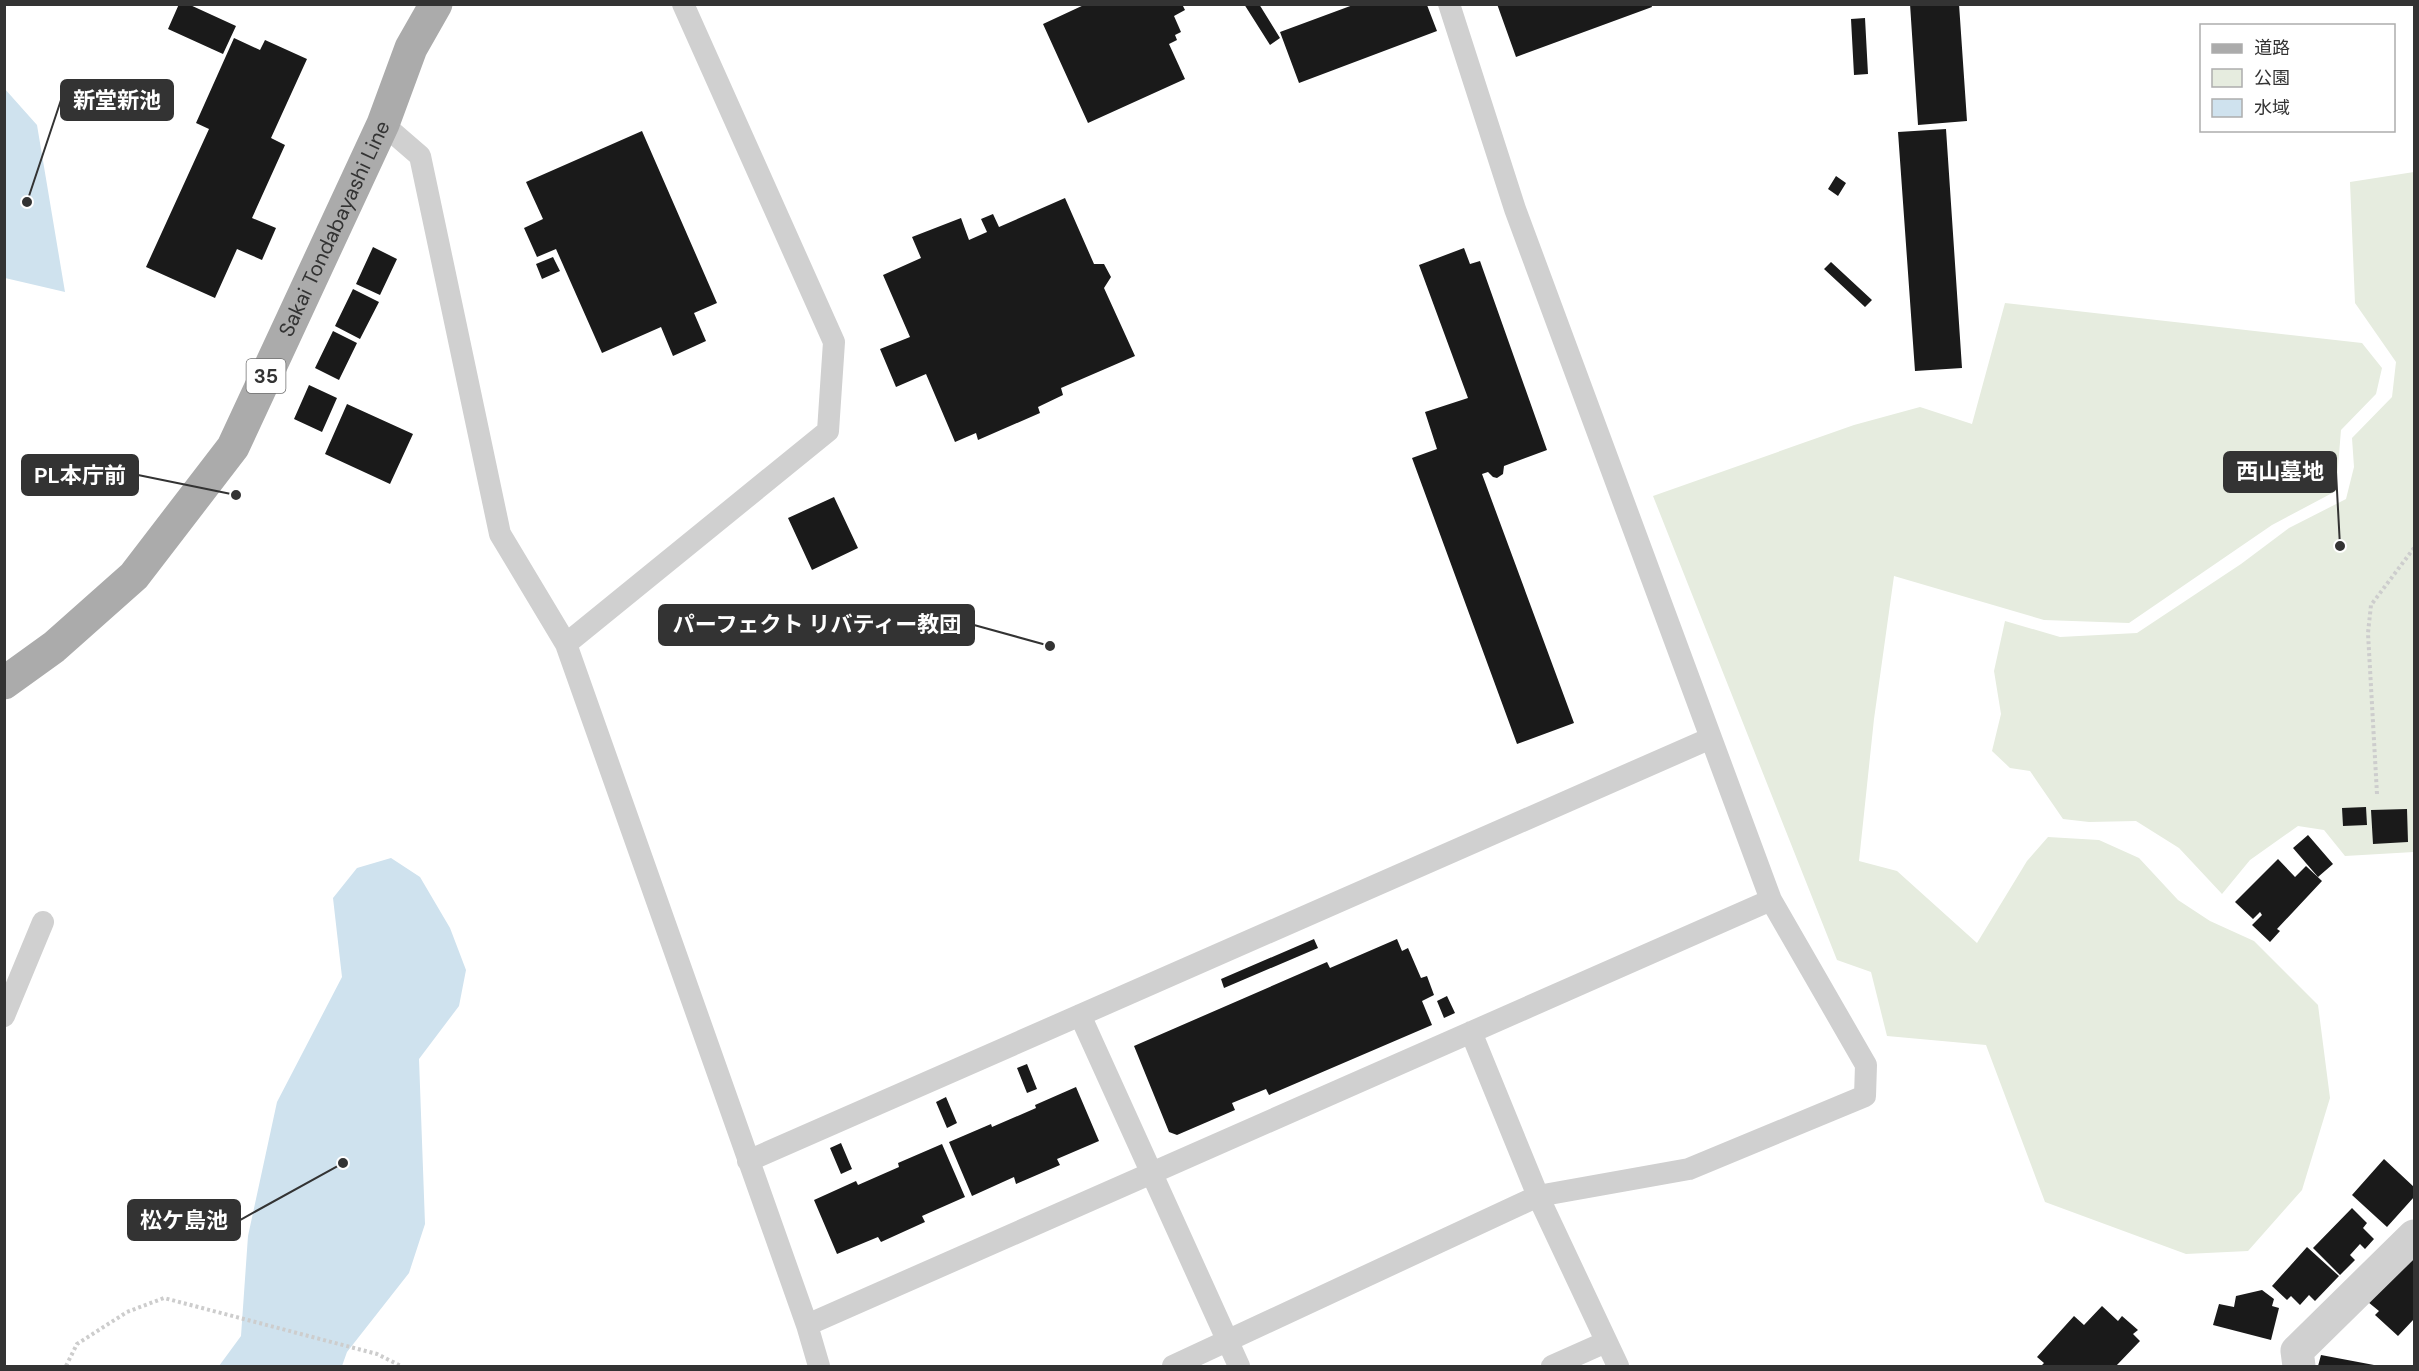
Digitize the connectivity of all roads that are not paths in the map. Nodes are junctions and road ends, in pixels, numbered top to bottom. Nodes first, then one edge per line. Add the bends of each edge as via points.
1 (436, 4) edge
2 (683, 4) edge
3 (1449, 4) edge
4 (384, 124) junction
5 (566, 644) junction
6 (4, 683) edge
7 (1711, 738) junction
8 (1771, 900) junction
9 (43, 922) dead end
10 (1080, 1015) junction
11 (4, 1016) edge
12 (1471, 1032) junction
13 (748, 1161) junction
14 (1153, 1173) junction
15 (1538, 1196) junction
16 (2415, 1236) edge
17 (807, 1325) junction
18 (1229, 1342) junction
19 (1606, 1342) junction
20 (819, 1366) edge
21 (1173, 1366) edge
22 (1239, 1366) edge
23 (1552, 1366) edge
24 (1618, 1366) edge
25 (2299, 1366) edge

1 - 4 main road, Sakai Tondabayashi Line / 35 via 411,48
2 - 5 lane via 834,342 828,431
3 - 7 lane via 1515,209
4 - 5 lane via 420,156 500,534
4 - 6 main road, Sakai Tondabayashi Line / 35 via 233,447 134,576 54,647
5 - 13 lane
7 - 8 lane
7 - 10 lane
8 - 12 lane
8 - 15 lane via 1866,1065 1864,1096 1689,1169
9 - 11 lane
10 - 13 lane
10 - 14 lane
12 - 14 lane
12 - 15 lane
13 - 17 lane
14 - 17 lane
14 - 18 lane
15 - 18 lane
15 - 19 lane
16 - 25 street via 2297,1351
17 - 20 lane
18 - 21 lane
18 - 22 lane
19 - 23 lane
19 - 24 lane

